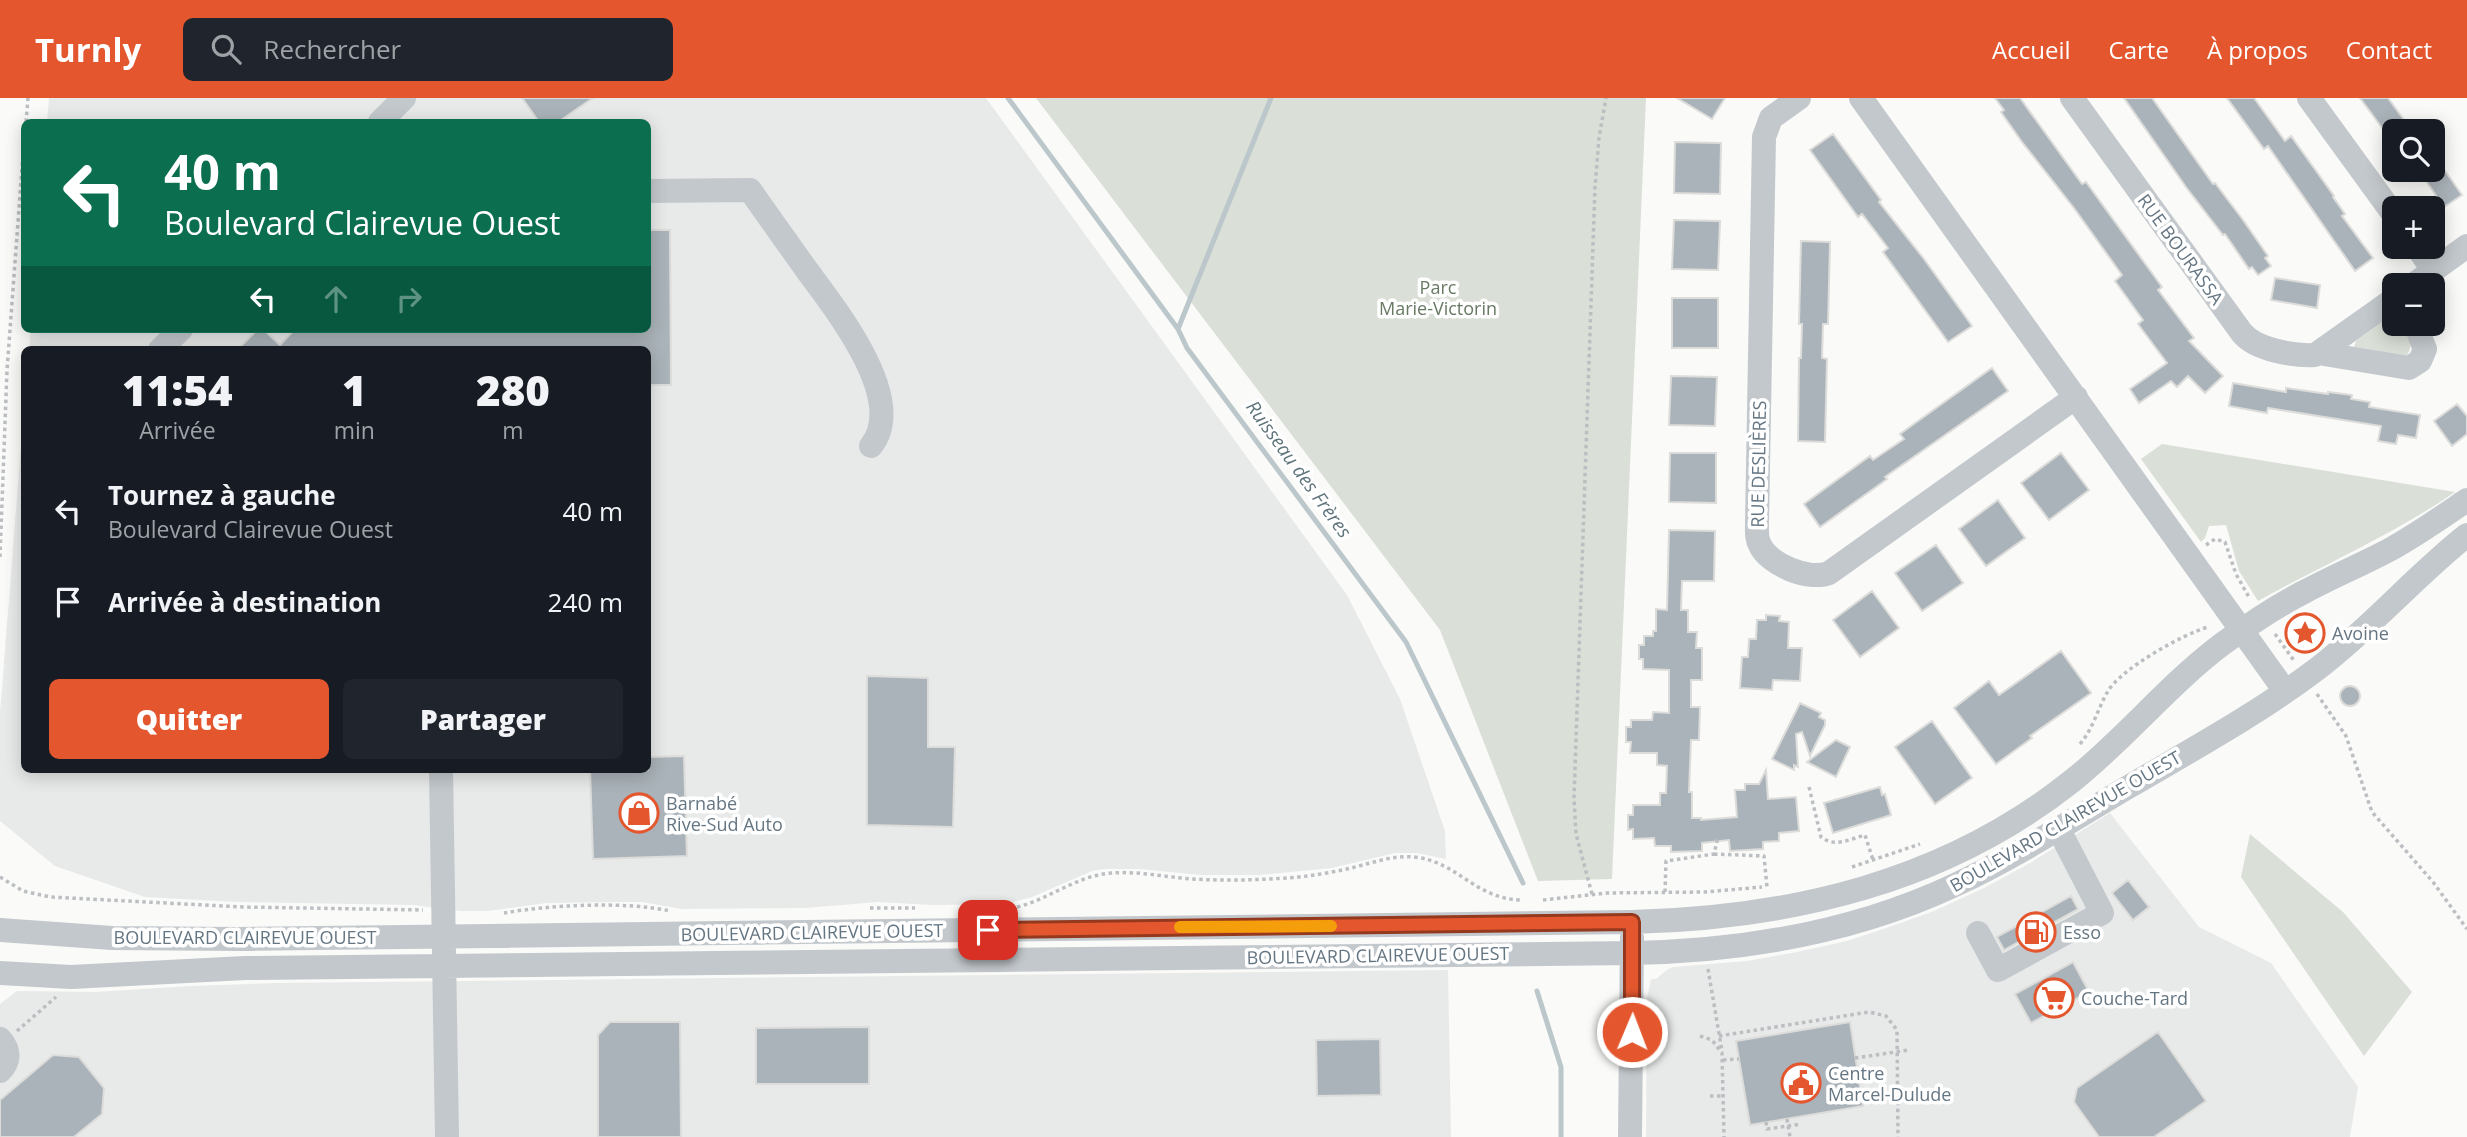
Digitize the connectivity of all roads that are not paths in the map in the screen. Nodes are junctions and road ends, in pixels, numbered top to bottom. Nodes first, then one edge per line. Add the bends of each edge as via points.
1 (404, 98) edge
2 (1799, 98) edge
3 (1861, 98) edge
4 (2072, 98) edge
5 (2309, 98) edge
6 (383, 119) edge
7 (651, 191) edge
8 (2382, 198) edge
9 (2467, 246) edge
10 (2425, 259) edge
11 (2433, 270) junction
12 (2429, 273) edge
13 (2382, 308) edge
14 (177, 333) edge
15 (2420, 336) edge
16 (164, 346) edge
17 (2318, 353) junction
18 (2076, 397) junction
19 (871, 446) dead end
20 (2467, 500) edge
21 (2467, 535) edge
22 (2243, 630) junction
23 (2285, 691) junction
24 (441, 773) edge
25 (2058, 828) junction
26 (1949, 856) junction
27 (1954, 886) junction
28 (0, 911) edge
29 (1632, 922) junction
30 (444, 924) junction
31 (1308, 926) junction
32 (9, 931) edge
33 (748, 932) junction
34 (1978, 933) dead end
35 (1632, 953) junction
36 (1308, 956) junction
37 (747, 963) junction
38 (445, 966) junction
39 (0, 973) edge
40 (6, 1037) edge
41 (0, 1071) edge
42 (447, 1137) edge
43 (1630, 1137) edge

1 - 6 street
2 - 18 street, RUE DESLIÈRES via 1771,118 1764,137 1756,522 1764,551 1802,575 1829,573
3 - 18 street
4 - 17 street, RUE BOURASSA via 2247,340 2262,347
5 - 8 street
7 - 19 street via 750,190 855,337 871,369 881,420
9 - 11 street
10 - 11 street
11 - 12 street
13 - 17 street
14 - 16 street
15 - 17 street, RUE BOURASSA via 2425,349 2420,361 2409,368
18 - 22 street
20 - 22 street, BOULEVARD CLAIREVUE OUEST via 2416,534 2304,592
21 - 23 street, BOULEVARD CLAIREVUE OUEST via 2350,642
22 - 23 street
22 - 26 street, BOULEVARD CLAIREVUE OUEST via 2179,681 2070,783 2014,821
23 - 25 street, BOULEVARD CLAIREVUE OUEST
24 - 30 street
25 - 27 street, BOULEVARD CLAIREVUE OUEST
25 - 34 street via 2102,913 1998,970
26 - 27 street
26 - 29 street, BOULEVARD CLAIREVUE OUEST via 1891,880 1807,904 1716,918
27 - 35 street, BOULEVARD CLAIREVUE OUEST via 1880,914 1789,939 1710,950
28 - 32 street
29 - 31 street, BOULEVARD CLAIREVUE OUEST
29 - 35 street
30 - 32 street, BOULEVARD CLAIREVUE OUEST via 169,939
30 - 33 street, BOULEVARD CLAIREVUE OUEST
30 - 38 street
31 - 33 street, BOULEVARD CLAIREVUE OUEST
31 - 36 street
33 - 37 street
35 - 36 street, BOULEVARD CLAIREVUE OUEST
35 - 43 street
36 - 37 street, BOULEVARD CLAIREVUE OUEST
37 - 38 street, BOULEVARD CLAIREVUE OUEST
38 - 39 street, BOULEVARD CLAIREVUE OUEST via 222,969 83,977
38 - 42 street
40 - 41 street via 8,1058

